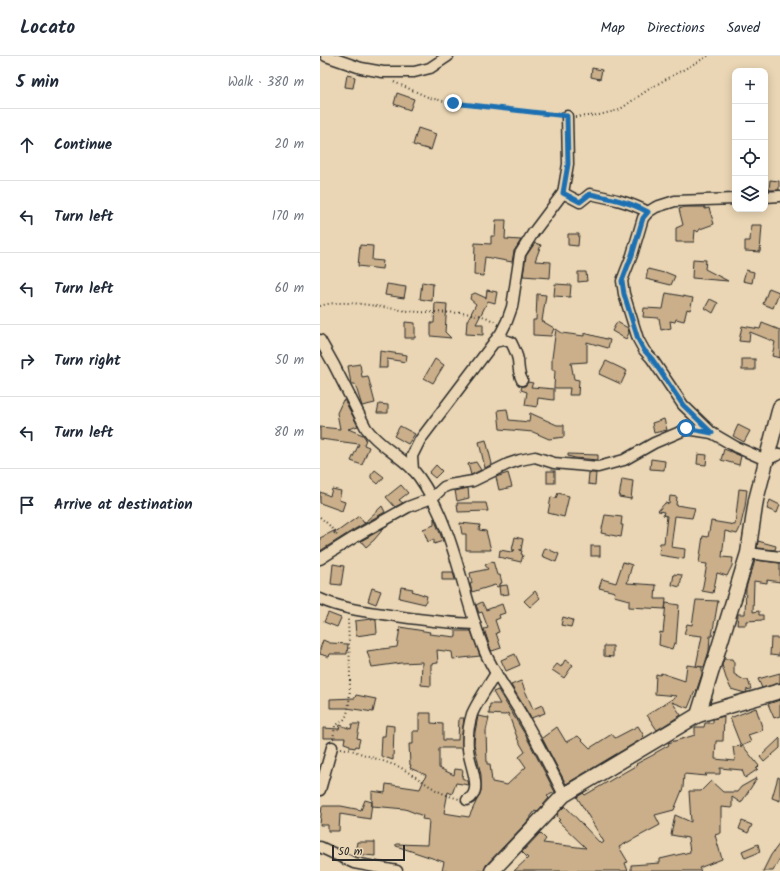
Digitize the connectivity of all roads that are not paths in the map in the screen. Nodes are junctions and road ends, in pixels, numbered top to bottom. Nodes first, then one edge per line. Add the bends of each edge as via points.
1 (326, 56) edge
2 (448, 56) edge
3 (567, 116) road end
4 (563, 193) junction
5 (780, 196) edge
6 (768, 197) edge
7 (732, 199) edge
8 (648, 212) junction
9 (320, 340) edge
10 (494, 342) junction
11 (522, 380) dead end
12 (780, 407) edge
13 (712, 433) junction
14 (780, 454) edge
15 (766, 460) junction
16 (413, 470) junction
17 (432, 498) junction
18 (748, 553) junction
19 (780, 557) edge
20 (320, 559) edge
21 (320, 599) edge
22 (475, 624) junction
23 (496, 674) junction
24 (780, 690) edge
25 (698, 715) junction
26 (332, 747) road end
27 (320, 790) edge
28 (564, 795) junction
29 (467, 800) road end
30 (320, 847) edge
31 (397, 871) edge
32 (492, 871) edge

1 - 2 street via 383,72 414,72 430,68
3 - 4 street via 568,164
4 - 8 street via 580,202 590,194 613,199
4 - 10 street via 520,254 508,321
5 - 6 street
7 - 8 street via 675,201
8 - 13 street via 643,218 622,281 624,294 644,350 683,405
9 - 16 street via 372,438
10 - 11 street via 511,342
10 - 16 street via 420,440 412,456
12 - 15 street
13 - 15 street
13 - 17 street via 686,428 624,460 598,467 529,458 508,464 473,481 444,487
14 - 15 street
15 - 18 street via 756,500
16 - 17 street
17 - 20 street via 408,507
17 - 22 street via 454,554
18 - 19 street
18 - 25 street
21 - 22 street via 348,608 447,624
22 - 23 street
23 - 28 street via 534,735
23 - 29 street via 472,714 468,748 475,784 474,794
24 - 25 street
25 - 28 street
26 - 27 street
28 - 32 street
30 - 31 street via 354,863

